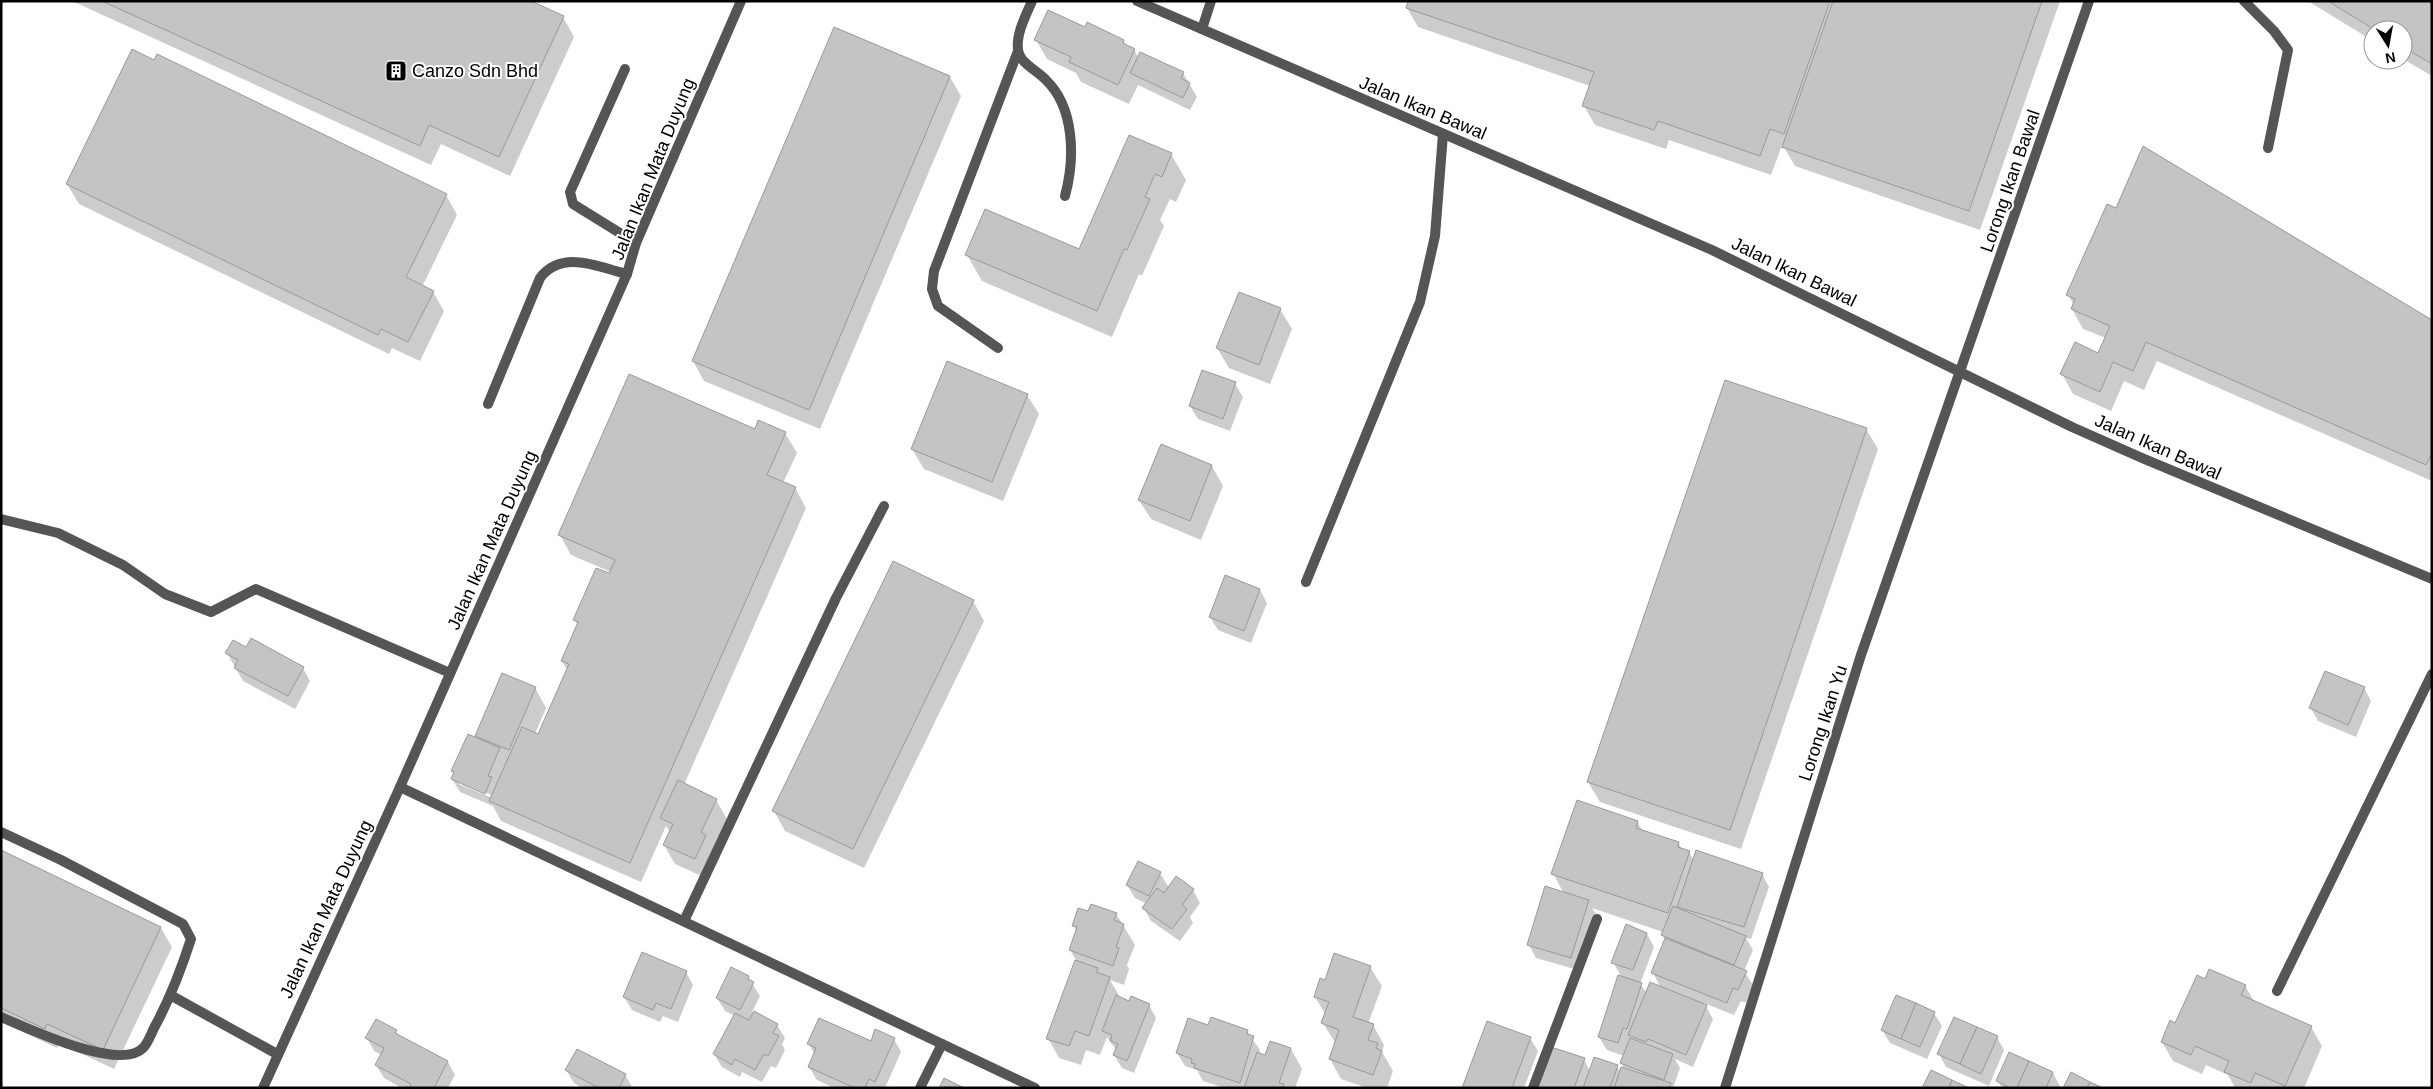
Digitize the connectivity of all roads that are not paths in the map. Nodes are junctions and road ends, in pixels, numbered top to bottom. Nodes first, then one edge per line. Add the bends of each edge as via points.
1 (741, 1) edge
2 (1032, 1) edge
3 (1138, 1) edge
4 (1211, 1) edge
5 (2089, 1) edge
6 (2244, 1) edge
7 (1202, 30) junction
8 (1018, 51) junction
9 (625, 69) dead end
10 (1443, 134) junction
11 (2268, 148) dead end
12 (1065, 196) dead end
13 (636, 243) junction
14 (627, 274) junction
15 (998, 348) dead end
16 (1961, 371) junction
17 (488, 404) dead end
18 (884, 506) dead end
19 (1, 519) edge
20 (2432, 579) edge
21 (1306, 582) dead end
22 (450, 673) junction
23 (2432, 674) edge
24 (400, 786) junction
25 (1, 832) edge
26 (1597, 919) dead end
27 (684, 922) junction
28 (2277, 991) dead end
29 (172, 996) junction
30 (1, 1017) edge
31 (942, 1044) junction
32 (277, 1054) junction
33 (263, 1088) edge
34 (920, 1088) edge
35 (1035, 1088) edge
36 (1533, 1088) edge
37 (1725, 1088) edge

1 - 13 street, Jalan Ikan Mata Duyung
2 - 8 street via 1018,39
3 - 7 street, Jalan Ikan Bawal
4 - 7 street
5 - 16 street, Lorong Ikan Bawal
6 - 11 street via 2288,50
7 - 10 street, Jalan Ikan Bawal
8 - 12 street via 1023,61 1055,89 1062,101 1072,153
8 - 15 street via 934,271 932,289 938,306
9 - 13 street via 570,192 574,204
10 - 16 street, Jalan Ikan Bawal via 1712,250
10 - 21 street via 1436,236 1420,302
13 - 14 street, Jalan Ikan Mata Duyung
14 - 17 street via 572,261 546,270
14 - 22 street, Jalan Ikan Mata Duyung
16 - 20 street, Jalan Ikan Bawal via 2142,458
16 - 37 street, Lorong Ikan Yu via 1861,655
18 - 27 street via 836,598
19 - 22 street via 58,533 123,565 165,594 211,612 256,589
22 - 24 street, Jalan Ikan Mata Duyung
23 - 28 street
24 - 27 street
24 - 32 street, Jalan Ikan Mata Duyung
25 - 29 street via 183,924 191,939
26 - 36 street
27 - 31 street
29 - 30 street via 143,1048 132,1054 67,1046
29 - 32 street
31 - 34 street
31 - 35 street
32 - 33 street, Jalan Ikan Mata Duyung

